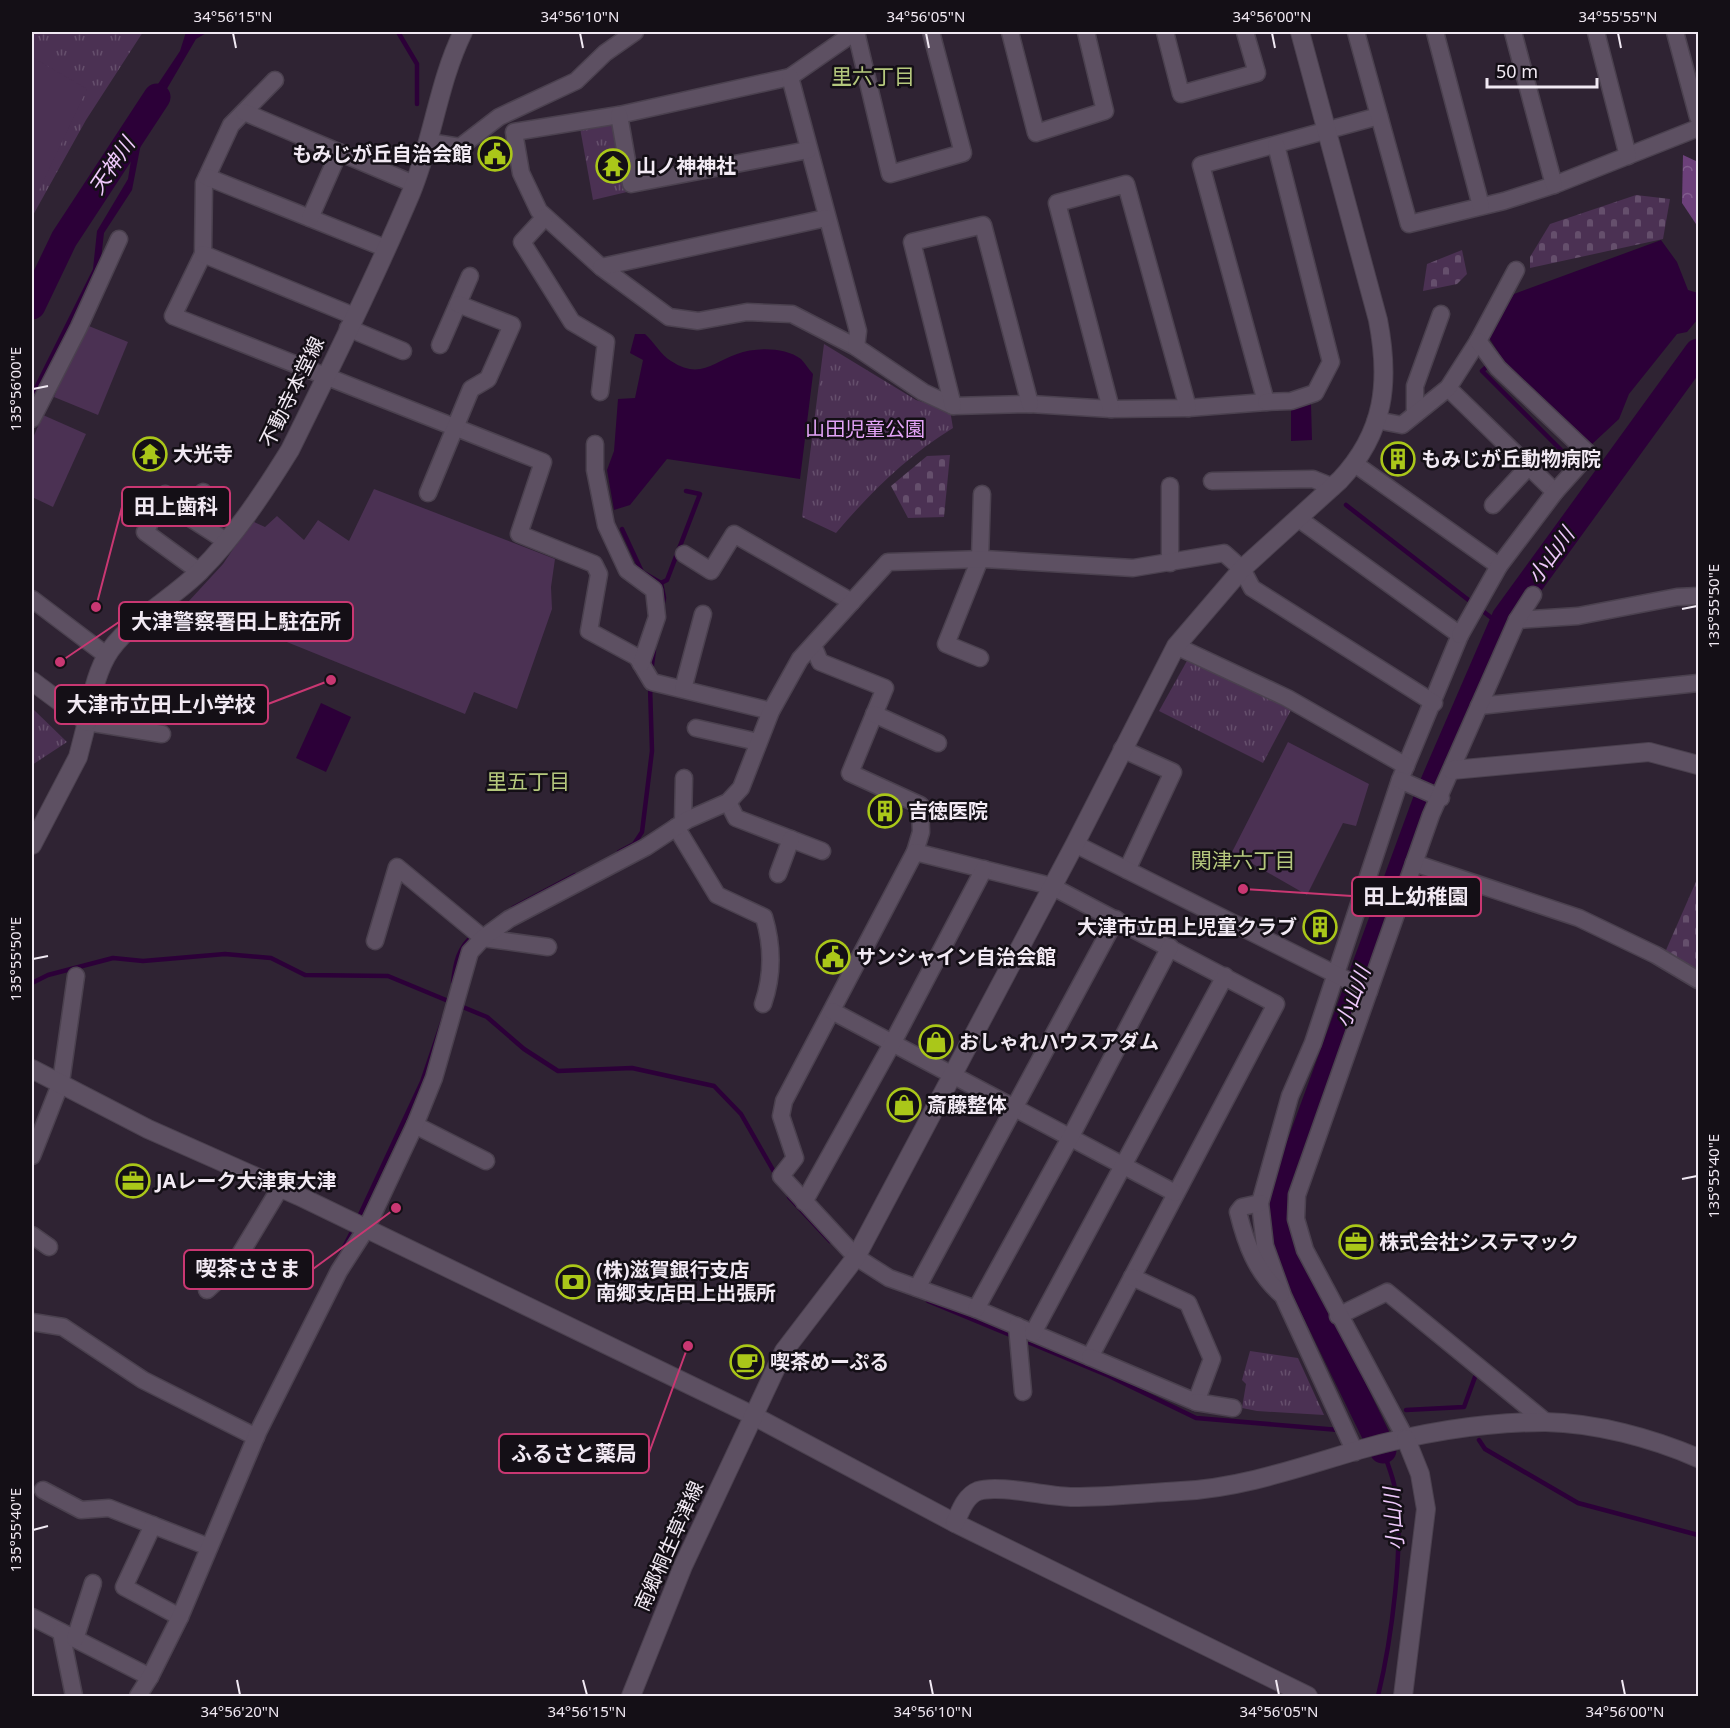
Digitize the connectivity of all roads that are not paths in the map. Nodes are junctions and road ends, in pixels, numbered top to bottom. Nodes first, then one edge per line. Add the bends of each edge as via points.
1 (463, 32) edge
2 (635, 32) edge
3 (855, 32) edge
4 (931, 32) edge
5 (1010, 32) edge
6 (1086, 32) edge
7 (1165, 32) edge
8 (1245, 32) edge
9 (1300, 32) edge
10 (1356, 32) edge
11 (1435, 32) edge
12 (1513, 32) edge
13 (1596, 32) edge
14 (1675, 32) edge
15 (790, 77) junction
16 (274, 80) dead end
17 (244, 112) junction
18 (619, 115) junction
19 (1379, 116) junction
20 (1698, 117) edge
21 (1698, 128) edge
22 (1328, 130) junction
23 (429, 142) junction
24 (1276, 145) junction
25 (808, 150) junction
26 (339, 152) junction
27 (1628, 156) junction
28 (207, 177) junction
29 (414, 184) junction
30 (1554, 185) junction
31 (1481, 206) junction
32 (544, 217) junction
33 (310, 218) junction
34 (826, 218) junction
35 (119, 239) dead end
36 (385, 248) junction
37 (203, 254) junction
38 (601, 267) junction
39 (1516, 270) dead end
40 (470, 276) dead end
41 (458, 304) junction
42 (1441, 314) dead end
43 (351, 322) junction
44 (1478, 341) junction
45 (440, 345) dead end
46 (856, 346) junction
47 (403, 351) dead end
48 (326, 377) junction
49 (1448, 388) junction
50 (600, 392) dead end
51 (1266, 402) junction
52 (1030, 404) junction
53 (953, 406) junction
54 (1188, 408) junction
55 (1111, 409) junction
56 (1415, 414) junction
57 (32, 419) edge
58 (1376, 420) junction
59 (456, 427) junction
60 (595, 444) dead end
61 (1356, 464) junction
62 (1529, 466) junction
63 (1212, 481) dead end
64 (1170, 486) dead end
65 (1333, 487) junction
66 (203, 492) dead end
67 (1555, 492) junction
68 (428, 493) dead end
69 (165, 494) dead end
70 (982, 494) dead end
71 (1492, 505) dead end
72 (1299, 519) junction
73 (226, 541) junction
74 (684, 554) dead end
75 (980, 560) junction
76 (1170, 563) junction
77 (1499, 566) junction
78 (1242, 569) junction
79 (200, 572) junction
80 (1533, 595) dead end
81 (1698, 596) edge
82 (32, 598) edge
83 (852, 602) junction
84 (703, 614) dead end
85 (1517, 620) junction
86 (1460, 635) junction
87 (813, 645) junction
88 (1176, 646) junction
89 (106, 655) junction
90 (980, 658) dead end
91 (641, 664) junction
92 (32, 681) edge
93 (1698, 683) edge
94 (683, 689) junction
95 (1434, 703) junction
96 (1479, 706) junction
97 (771, 711) junction
98 (874, 714) junction
99 (87, 722) junction
100 (696, 728) dead end
101 (162, 734) dead end
102 (758, 742) junction
103 (938, 743) dead end
104 (1122, 749) junction
105 (1698, 765) edge
106 (1452, 770) junction
107 (1403, 773) junction
108 (684, 778) dead end
109 (1441, 798) junction
110 (728, 802) junction
111 (679, 825) junction
112 (791, 839) junction
113 (1075, 844) junction
114 (32, 845) edge
115 (822, 851) dead end
116 (915, 852) junction
117 (1414, 863) junction
118 (984, 869) junction
119 (1127, 870) junction
120 (778, 874) dead end
121 (1052, 886) junction
122 (1116, 919) junction
123 (483, 938) junction
124 (375, 941) dead end
125 (548, 947) dead end
126 (1170, 947) junction
127 (76, 976) dead end
128 (1225, 976) junction
129 (1335, 976) junction
130 (1698, 980) edge
131 (1369, 991) junction
132 (763, 1004) dead end
133 (832, 1011) junction
134 (893, 1042) junction
135 (32, 1068) edge
136 (951, 1076) junction
137 (61, 1082) junction
138 (1014, 1109) junction
139 (415, 1125) junction
140 (1070, 1138) junction
141 (32, 1156) edge
142 (486, 1161) dead end
143 (1122, 1166) junction
144 (280, 1188) junction
145 (1175, 1193) junction
146 (804, 1202) junction
147 (1260, 1203) junction
148 (366, 1229) junction
149 (32, 1235) edge
150 (49, 1247) dead end
151 (856, 1257) junction
152 (1132, 1277) junction
153 (917, 1288) junction
154 (207, 1290) dead end
155 (1283, 1296) junction
156 (976, 1309) junction
157 (1338, 1316) junction
158 (32, 1322) edge
159 (1025, 1330) junction
160 (1090, 1357) junction
161 (1023, 1392) dead end
162 (1196, 1402) junction
163 (1233, 1408) dead end
164 (752, 1415) junction
165 (1546, 1422) junction
166 (256, 1437) junction
167 (1398, 1441) junction
168 (1358, 1451) junction
169 (1698, 1458) edge
170 (43, 1490) dead end
171 (955, 1523) junction
172 (153, 1525) junction
173 (209, 1547) junction
174 (93, 1583) dead end
175 (32, 1617) edge
176 (180, 1617) junction
177 (68, 1636) junction
178 (150, 1677) junction
179 (74, 1696) edge
180 (138, 1696) edge
181 (631, 1696) edge
182 (1308, 1696) edge
183 (1403, 1696) edge

1 - 23 street, 不動寺本堂線 via 449,63
2 - 23 street via 605,53 576,81 499,117 460,147
3 - 4 street via 890,174 963,153
3 - 15 street
5 - 6 street via 1036,133 1105,111
7 - 8 street via 1181,94 1257,74
9 - 22 street, 南郷桐生草津線
10 - 19 street
11 - 31 street
12 - 30 street
13 - 27 street
14 - 20 street
15 - 18 street
15 - 25 street
16 - 17 street
17 - 26 street
17 - 28 street via 231,125
18 - 25 street via 631,184
18 - 32 street via 513,132 521,173 533,203
19 - 22 street
19 - 31 street via 1409,224
21 - 27 street
22 - 24 street
22 - 58 street, 南郷桐生草津線 via 1386,358
23 - 29 street, 不動寺本堂線
24 - 51 street via 1331,362 1315,393 1292,401
24 - 51 street via 1200,165
25 - 34 street
26 - 29 street
26 - 33 street
27 - 30 street
28 - 33 street
28 - 37 street
29 - 36 street, 不動寺本堂線
30 - 31 street
32 - 38 street
32 - 50 street via 522,242 572,322 606,342
33 - 36 street
34 - 38 street
34 - 46 street via 858,332
35 - 57 street
36 - 43 street, 不動寺本堂線
37 - 43 street
37 - 48 street via 172,316
38 - 46 street via 669,317 698,321 747,312 792,314
39 - 44 street
40 - 41 street
41 - 45 street
41 - 59 street via 512,325 488,379 471,389
42 - 56 street via 1415,386
43 - 47 street
43 - 48 street, 不動寺本堂線
44 - 49 street
44 - 67 street via 1498,368 1588,454
46 - 53 street via 923,392
48 - 59 street
48 - 73 street, 不動寺本堂線 via 285,459
49 - 56 street
49 - 62 street
51 - 54 street
52 - 53 street
52 - 53 street via 983,225 912,242
52 - 55 street
54 - 55 street
54 - 55 street via 1126,184 1057,203
56 - 58 street via 1402,425
58 - 61 street, 南郷桐生草津線
59 - 68 street
59 - 91 street via 543,462 519,534 594,564 599,574 589,631 637,657
60 - 91 street via 595,470 606,525 627,570 654,590 657,617
61 - 65 street, 南郷桐生草津線
61 - 77 street
62 - 67 street
62 - 71 street
63 - 65 street via 1313,479
64 - 76 street
65 - 72 street, 南郷桐生草津線
66 - 73 street via 188,516
67 - 77 street
69 - 79 street via 145,532
70 - 75 street
72 - 78 street, 南郷桐生草津線
72 - 86 street
73 - 79 street, 不動寺本堂線
74 - 83 street via 711,571 734,534
75 - 76 street via 1133,568
75 - 83 street via 888,562
75 - 90 street via 946,644
76 - 78 street via 1224,553
77 - 86 street
78 - 88 street, 南郷桐生草津線
78 - 95 street via 1252,588
79 - 89 street, 不動寺本堂線 via 118,640
80 - 85 street
81 - 85 street via 1578,616
82 - 89 street
83 - 87 street
84 - 94 street
85 - 96 street
86 - 95 street
87 - 97 street via 800,659
87 - 98 street via 820,662 885,688
88 - 104 street, 南郷桐生草津線
88 - 107 street via 1287,698
89 - 99 street, 不動寺本堂線
91 - 94 street via 652,682
92 - 99 street
93 - 96 street
94 - 97 street
95 - 107 street
96 - 106 street
97 - 102 street
98 - 103 street
98 - 116 street via 850,773 920,805 921,832
99 - 101 street
99 - 114 street via 78,757
100 - 102 street
102 - 110 street via 741,788
104 - 113 street, 南郷桐生草津線
104 - 119 street via 1173,772
105 - 106 street via 1649,752
106 - 109 street
107 - 109 street
107 - 129 street
108 - 111 street
109 - 117 street
110 - 111 street
110 - 112 street via 736,818
111 - 123 street via 646,847 509,919
111 - 132 street via 717,895 764,917 771,939 771,982
112 - 115 street
112 - 120 street
113 - 119 street
113 - 121 street, 南郷桐生草津線
116 - 118 street
116 - 133 street
117 - 130 street via 1579,918
117 - 131 street
118 - 121 street
118 - 134 street
119 - 129 street
121 - 122 street
121 - 136 street, 南郷桐生草津線
122 - 126 street
122 - 138 street
123 - 124 street via 391,863
123 - 125 street
123 - 139 street via 470,952 434,1078
126 - 128 street
126 - 140 street
127 - 137 street
128 - 143 street
128 - 145 street via 1276,1004
129 - 131 street
129 - 147 street via 1290,1096
131 - 157 street via 1297,1195 1296,1219 1305,1250
133 - 134 street
133 - 146 street via 784,1101 781,1116 795,1158 781,1176
134 - 136 street
134 - 146 street
135 - 137 street
136 - 138 street
136 - 151 street, 南郷桐生草津線
137 - 141 street
137 - 144 street via 148,1129
138 - 140 street
138 - 153 street
139 - 142 street
139 - 148 street
140 - 143 street
140 - 156 street
143 - 145 street
143 - 159 street
144 - 148 street
144 - 154 street via 233,1266
145 - 152 street
146 - 151 street
147 - 155 street via 1265,1246
147 - 155 street via 1242,1207 1238,1212 1242,1231 1264,1280
148 - 164 street
148 - 166 street via 339,1271
149 - 150 street
151 - 153 street via 889,1278
151 - 164 street, 南郷桐生草津線 via 784,1351
152 - 160 street
152 - 162 street via 1188,1303 1212,1359
153 - 156 street
155 - 168 street
156 - 159 street
157 - 165 street via 1387,1292
157 - 167 street
158 - 166 street via 63,1327 142,1380
159 - 160 street
159 - 161 street
160 - 162 street
162 - 163 street
164 - 171 street
164 - 181 street, 南郷桐生草津線 via 683,1566
165 - 167 street via 1472,1427
165 - 169 street via 1602,1429
166 - 173 street
167 - 168 street
167 - 183 street via 1420,1474 1426,1509
168 - 171 street via 1233,1485 1189,1491 1071,1497 977,1491 965,1501
170 - 172 street via 81,1510 109,1508
171 - 182 street
172 - 173 street
172 - 176 street via 124,1587
173 - 176 street
174 - 177 street
175 - 177 street
176 - 178 street
177 - 178 street
177 - 179 street
178 - 180 street

